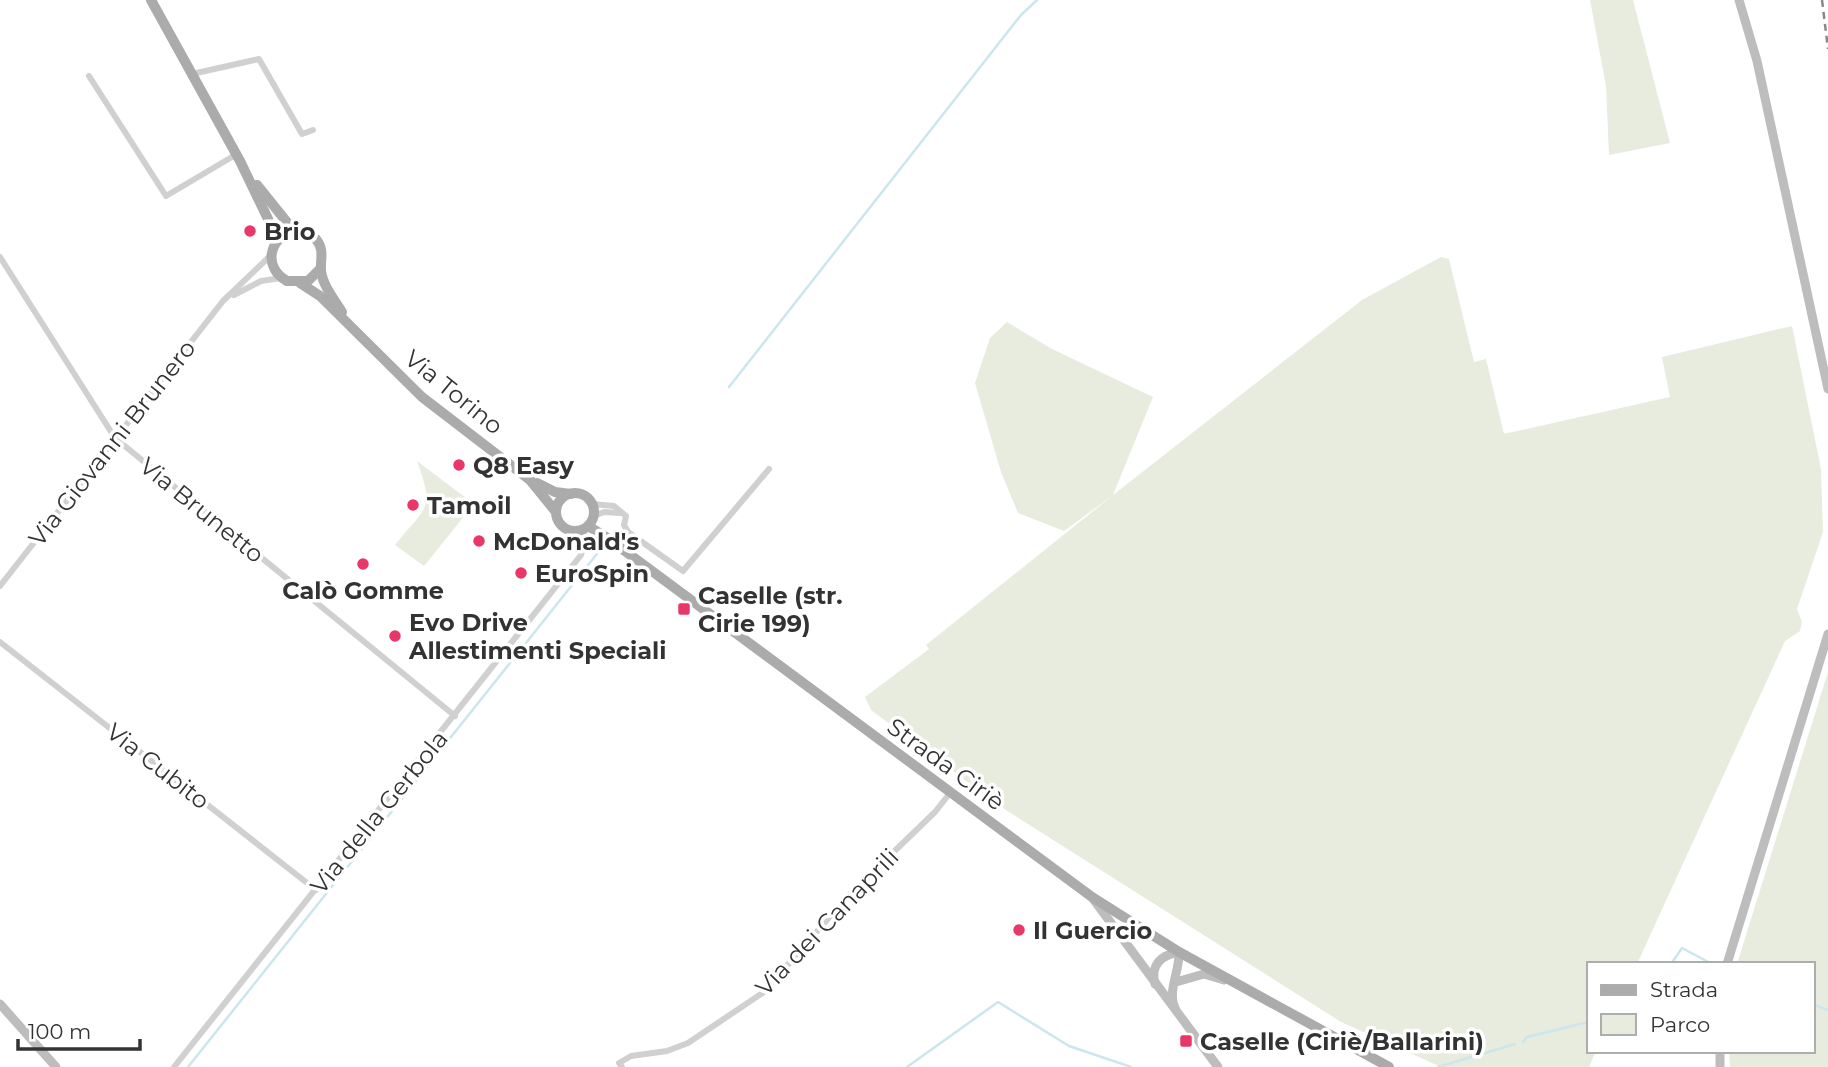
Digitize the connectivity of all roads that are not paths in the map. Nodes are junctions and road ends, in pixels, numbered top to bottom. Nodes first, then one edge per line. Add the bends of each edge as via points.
1 (150, 0) edge
2 (1739, 0) edge
3 (192, 74) junction
4 (89, 76) dead end
5 (313, 130) dead end
6 (239, 158) junction
7 (294, 231) junction
8 (275, 243) junction
9 (271, 255) junction
10 (0, 257) edge
11 (321, 268) junction
12 (281, 278) junction
13 (300, 283) junction
14 (223, 301) junction
15 (355, 331) junction
16 (1828, 389) edge
17 (115, 438) junction
18 (769, 470) dead end
19 (530, 480) junction
20 (570, 494) junction
21 (592, 503) junction
22 (556, 512) junction
23 (622, 513) junction
24 (589, 523) junction
25 (565, 528) junction
26 (581, 555) junction
27 (0, 586) edge
28 (1828, 634) edge
29 (0, 642) edge
30 (455, 716) junction
31 (950, 793) junction
32 (316, 890) junction
33 (1092, 897) junction
34 (1179, 952) junction
35 (1728, 962) edge
36 (1176, 982) junction
37 (1232, 982) junction
38 (1156, 987) junction
39 (0, 1003) edge
40 (1187, 1027) junction
41 (57, 1067) edge
42 (174, 1067) edge
43 (622, 1067) edge
44 (1218, 1067) edge
45 (1389, 1067) edge

1 - 3 main road
2 - 16 main road via 1757,61
3 - 5 street via 260,59 302,134
3 - 6 main road
4 - 6 street via 166,196
6 - 7 main road
6 - 8 main road
7 - 8 main road
7 - 11 main road via 316,239 323,253
8 - 9 main road
9 - 12 main road
9 - 14 street, Via Giovanni Brunero
10 - 17 street, Via Brunetto
11 - 13 main road via 309,281
11 - 15 main road, Via Torino via 326,288
12 - 13 main road
12 - 14 street, Via Giovanni Brunero via 261,281
13 - 15 main road, Via Torino
14 - 17 street, Via Giovanni Brunero
15 - 19 main road, Via Torino via 422,397
17 - 27 street, Via Giovanni Brunero
17 - 30 street, Via Brunetto
18 - 23 street via 683,571 628,532
19 - 20 main road, Via Torino
19 - 22 main road, Via Torino
20 - 21 main road via 583,495
20 - 22 main road via 560,501
21 - 23 street via 614,506
21 - 24 main road
22 - 25 main road
23 - 24 street via 604,512
24 - 25 main road
24 - 26 street
24 - 31 main road, Strada Ciriè
25 - 26 street via 578,539
26 - 30 street, Via della Gerbola
28 - 35 main road
29 - 32 street, Via Cubito
30 - 32 street, Via della Gerbola
31 - 33 main road, Strada Ciriè
31 - 43 street, Via dei Canaprili via 847,897 764,992 688,1043 631,1056 619,1063
32 - 42 street, Via della Gerbola
33 - 34 main road
33 - 38 main road, Strada Ciriè
34 - 36 main road
34 - 37 main road
34 - 38 main road via 1156,964
36 - 37 main road via 1204,974
36 - 40 main road via 1172,1004
37 - 45 main road
38 - 40 main road, Strada Ciriè
39 - 41 main road
40 - 44 main road, Strada Ciriè

